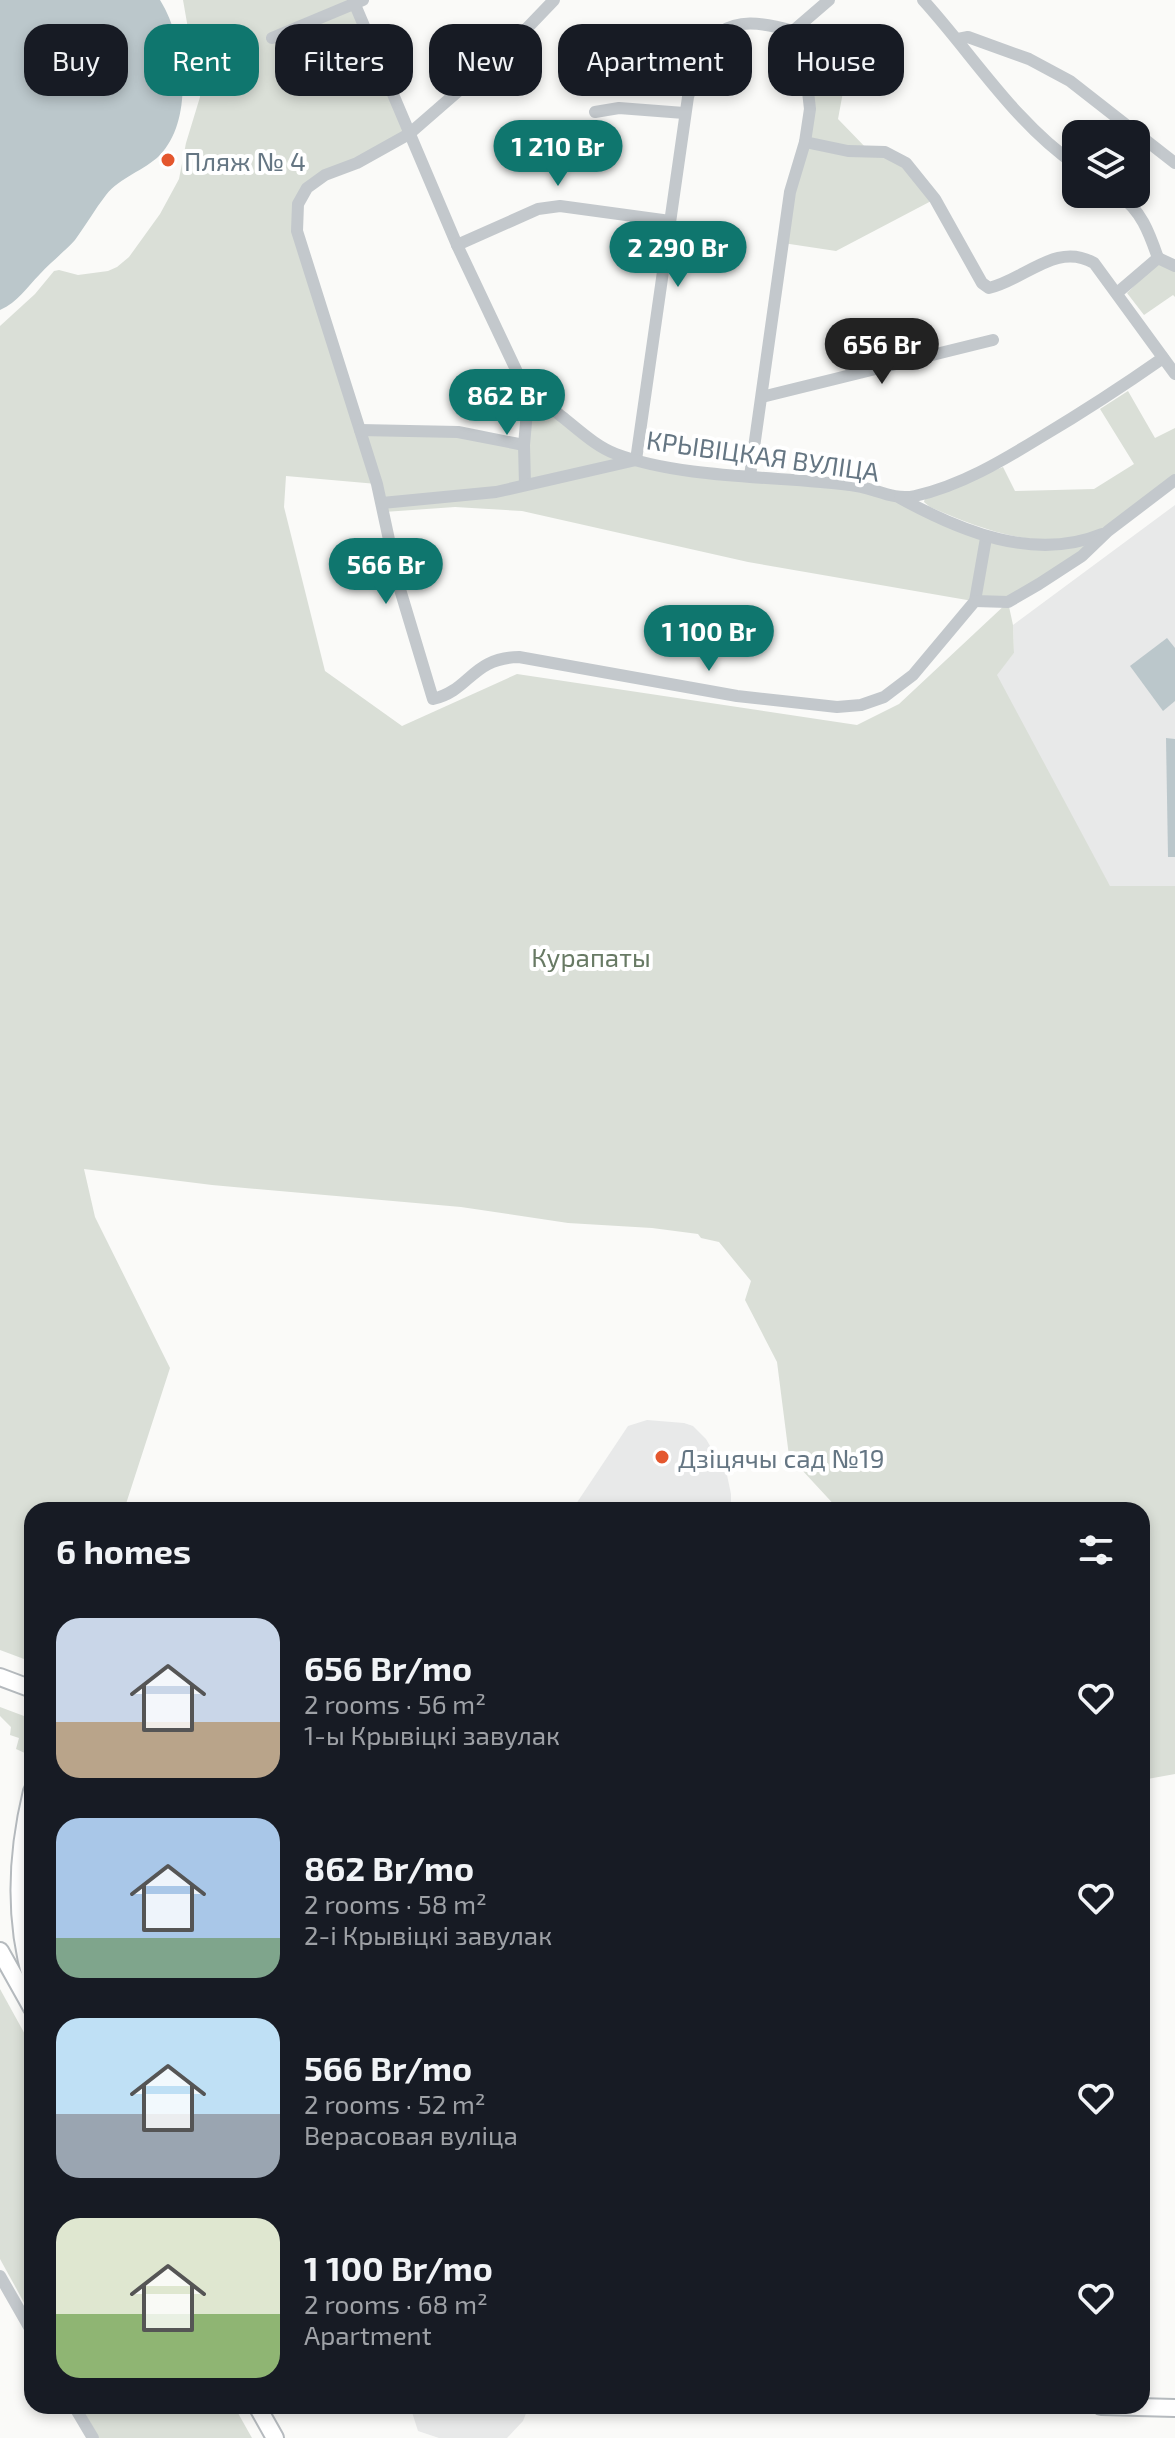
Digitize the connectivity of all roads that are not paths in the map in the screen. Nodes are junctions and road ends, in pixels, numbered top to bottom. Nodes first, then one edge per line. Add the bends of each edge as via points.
1 (554, 0) edge
2 (829, 0) edge
3 (923, 0) edge
4 (357, 1) edge
5 (769, 24) edge
6 (801, 24) edge
7 (272, 38) dead end
8 (958, 39) junction
9 (810, 96) edge
10 (595, 112) dead end
11 (684, 113) junction
12 (1120, 120) edge
13 (409, 134) junction
14 (805, 142) junction
15 (1150, 144) edge
16 (1062, 155) edge
17 (1175, 163) edge
18 (1135, 208) edge
19 (670, 221) junction
20 (457, 245) junction
21 (1158, 258) junction
22 (1175, 266) edge
23 (1117, 293) junction
24 (993, 340) dead end
25 (1163, 358) junction
26 (1175, 374) edge
27 (529, 389) junction
28 (762, 397) junction
29 (360, 430) junction
30 (524, 445) junction
31 (636, 460) junction
32 (750, 476) junction
33 (1175, 480) edge
34 (525, 485) junction
35 (900, 498) junction
36 (382, 503) junction
37 (1108, 531) junction
38 (986, 538) junction
39 (975, 601) junction
40 (0, 1677) edge
41 (24, 1686) edge
42 (24, 1823) edge
43 (24, 1944) edge
44 (0, 1951) edge
45 (24, 1994) edge
46 (0, 2276) edge
47 (24, 2318) edge
48 (1150, 2407) edge
49 (1175, 2408) edge
50 (79, 2414) edge
51 (262, 2414) edge
52 (93, 2438) edge
53 (275, 2438) edge

1 - 13 street
2 - 6 street
3 - 8 street
4 - 7 street
4 - 13 street, КРЫВІЦКАЯ ВУЛІЦА
5 - 11 street via 741,22 718,34 698,69
8 - 12 street via 968,37 1029,59
8 - 16 street via 1017,113
9 - 14 street
10 - 11 street via 619,108
11 - 19 street
13 - 20 street, КРЫВІЦКАЯ ВУЛІЦА
13 - 29 street via 315,181 296,214
14 - 23 street via 885,152 906,163 989,288 1074,254 1094,263
14 - 28 street via 790,192
15 - 17 street
18 - 21 street
19 - 20 street via 560,206 538,209
19 - 31 street
20 - 27 street, КРЫВІЦКАЯ ВУЛІЦА
21 - 22 street
21 - 23 street
23 - 25 street
24 - 28 street
25 - 26 street
25 - 35 street, КРЫВІЦКАЯ ВУЛІЦА via 1000,462 938,489
27 - 30 street
27 - 31 street, КРЫВІЦКАЯ ВУЛІЦА via 592,440
28 - 32 street
29 - 30 street via 458,432
29 - 36 street
30 - 34 street
31 - 32 street, КРЫВІЦКАЯ ВУЛІЦА
31 - 34 street
32 - 35 street, КРЫВІЦКАЯ ВУЛІЦА via 851,485
33 - 37 street
34 - 36 street
35 - 38 street
36 - 39 street via 399,586 433,699 457,688 488,662 519,657 737,696 861,705 884,697 913,675
37 - 38 street via 1088,540 1049,544
37 - 39 street via 1082,556 1008,602
38 - 39 street
40 - 41 main road
42 - 43 main road
44 - 45 main road
46 - 47 street
48 - 49 main road
50 - 52 street
51 - 53 main road

